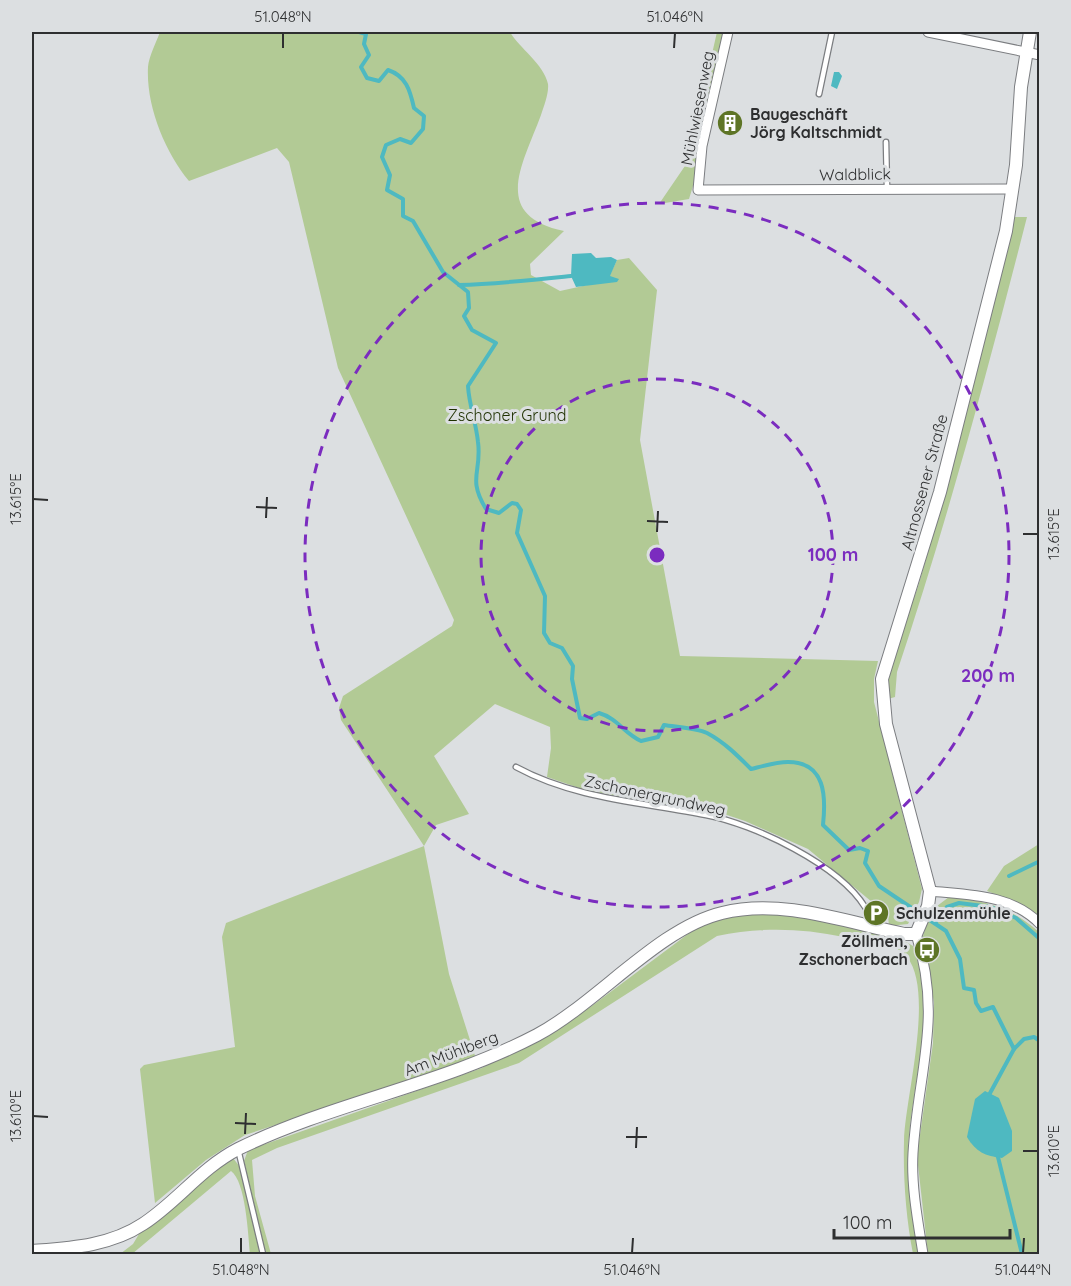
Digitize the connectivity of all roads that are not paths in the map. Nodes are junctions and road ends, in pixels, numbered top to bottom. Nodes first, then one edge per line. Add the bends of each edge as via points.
1 (728, 32) edge
2 (832, 32) edge
3 (928, 32) edge
4 (1030, 32) edge
5 (1025, 53) junction
6 (1040, 55) edge
7 (819, 94) dead end
8 (886, 142) dead end
9 (887, 188) junction
10 (1012, 189) junction
11 (698, 190) joint
12 (516, 767) dead end
13 (930, 891) junction
14 (1040, 924) edge
15 (870, 927) junction
16 (918, 931) junction
17 (238, 1149) junction
18 (32, 1251) edge
19 (262, 1254) edge
20 (923, 1254) edge

1 - 11 street, Mühlwiesenweg via 702,146
2 - 7 lane
3 - 5 street
4 - 5 street, Altnossener Straße
5 - 6 street
5 - 10 street, Altnossener Straße
8 - 9 lane
9 - 10 street, Waldblick
9 - 11 street, Waldblick
10 - 13 street, Altnossener Straße via 1006,231 940,492 882,680 886,724
12 - 15 lane, Zschonergrundweg via 537,779 586,794 707,815 744,827 808,856 840,879 866,908
13 - 14 street via 994,898
13 - 16 street, Altnossener Straße
15 - 16 street, Am Mühlberg via 904,934
15 - 17 street, Am Mühlberg via 769,909 720,913 661,944 585,1004 527,1040 478,1063
16 - 20 street via 930,1001 928,1048 913,1155
17 - 18 street, Am Mühlberg via 216,1161 144,1224 127,1233 97,1243
17 - 19 lane

